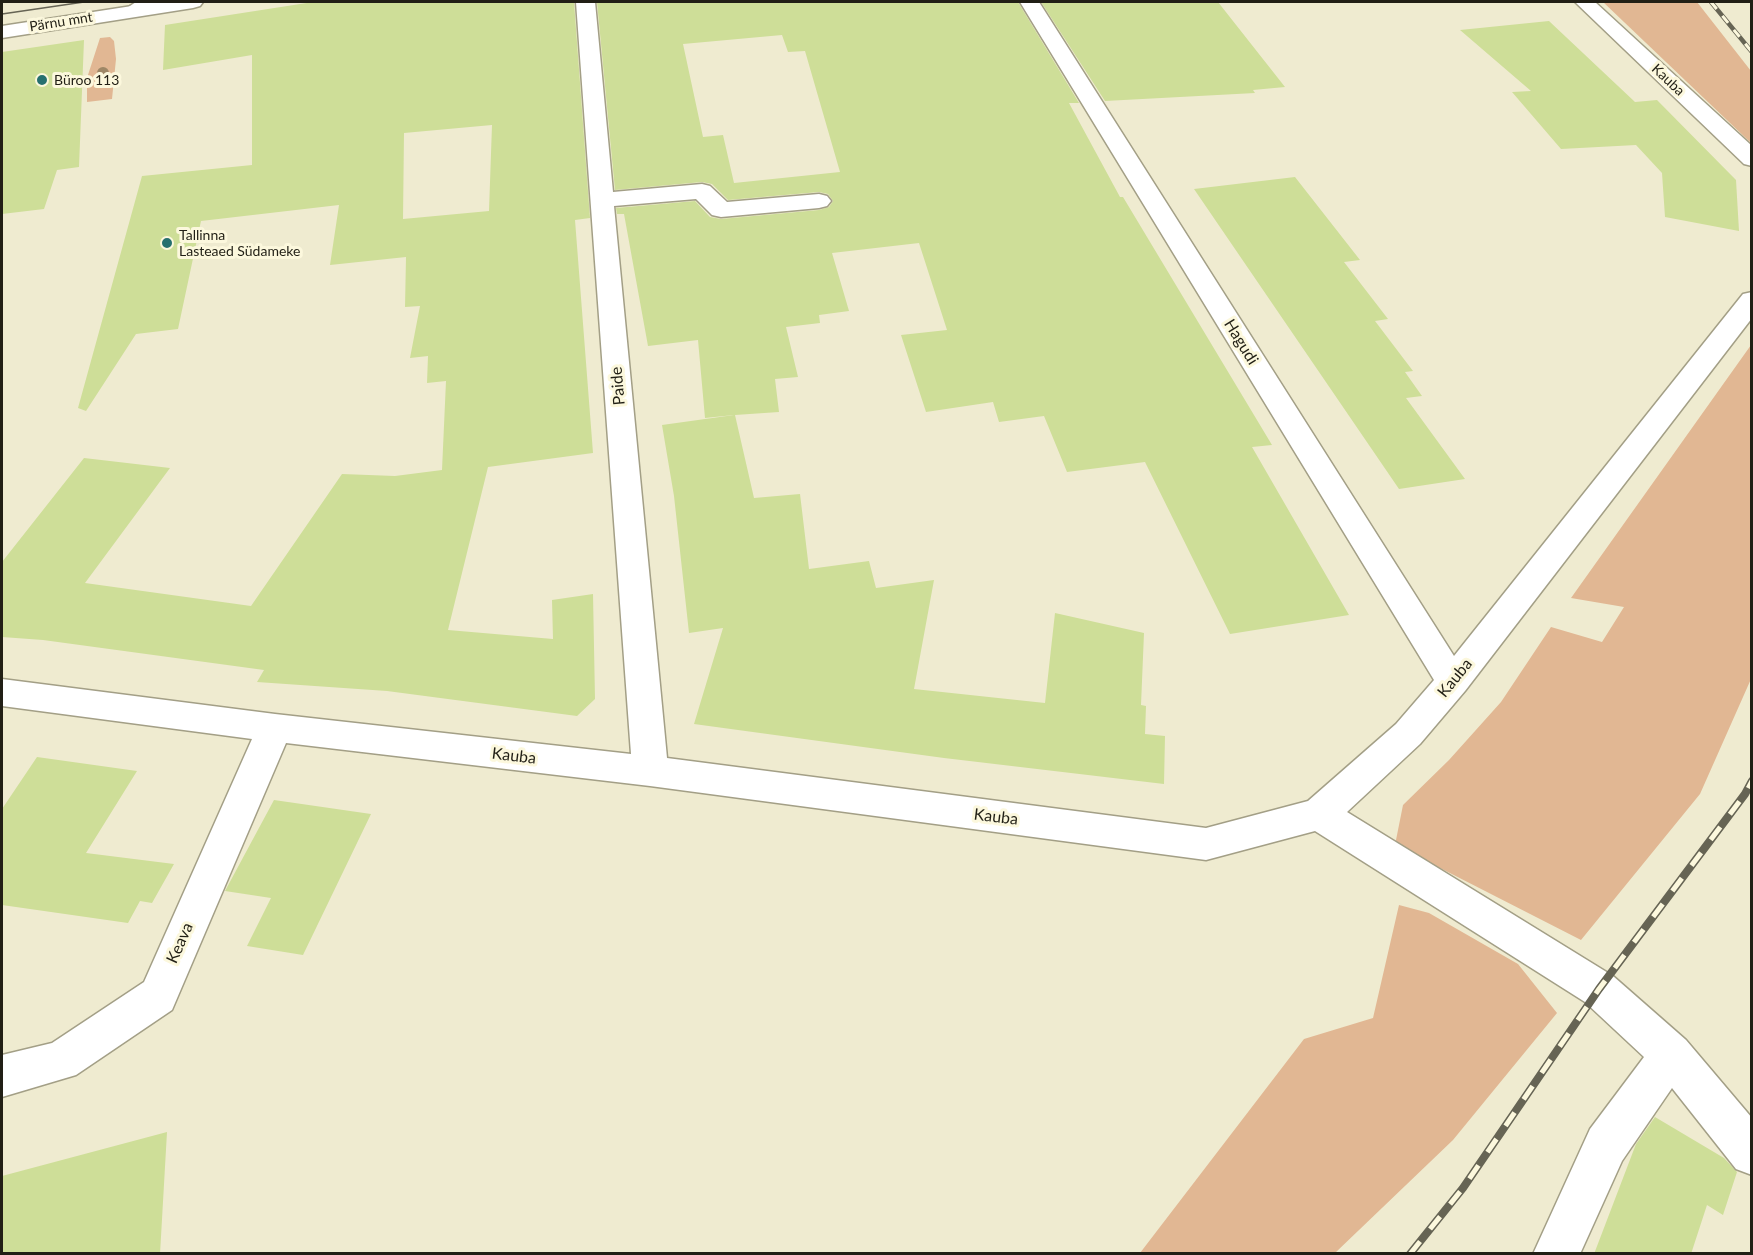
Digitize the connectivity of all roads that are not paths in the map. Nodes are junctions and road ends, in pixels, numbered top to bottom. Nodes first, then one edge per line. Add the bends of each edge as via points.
1 (193, 2) edge
2 (585, 2) edge
3 (1029, 2) edge
4 (1584, 2) edge
5 (142, 6) edge
6 (2, 32) edge
7 (1752, 159) edge
8 (603, 200) junction
9 (819, 201) dead end
10 (1752, 300) edge
11 (1453, 682) junction
12 (2, 692) edge
13 (275, 728) junction
14 (650, 771) junction
15 (1318, 814) junction
16 (1671, 1054) junction
17 (2, 1076) edge
18 (1752, 1153) edge
19 (1556, 1254) edge

1 - 5 street, Pärnu mnt
2 - 8 street, Paide
3 - 11 street, Hagudi
4 - 7 street, Kauba
5 - 6 street, Pärnu mnt
8 - 9 street via 702,191 721,210
8 - 14 street, Paide
10 - 11 street, Kauba
11 - 15 street, Kauba via 1408,734
12 - 13 street, Kauba
13 - 14 street, Kauba
13 - 17 street, Keava via 158,996 61,1061
14 - 15 street, Kauba via 1206,844
15 - 16 street via 1599,989
16 - 18 street
16 - 19 street via 1606,1145

